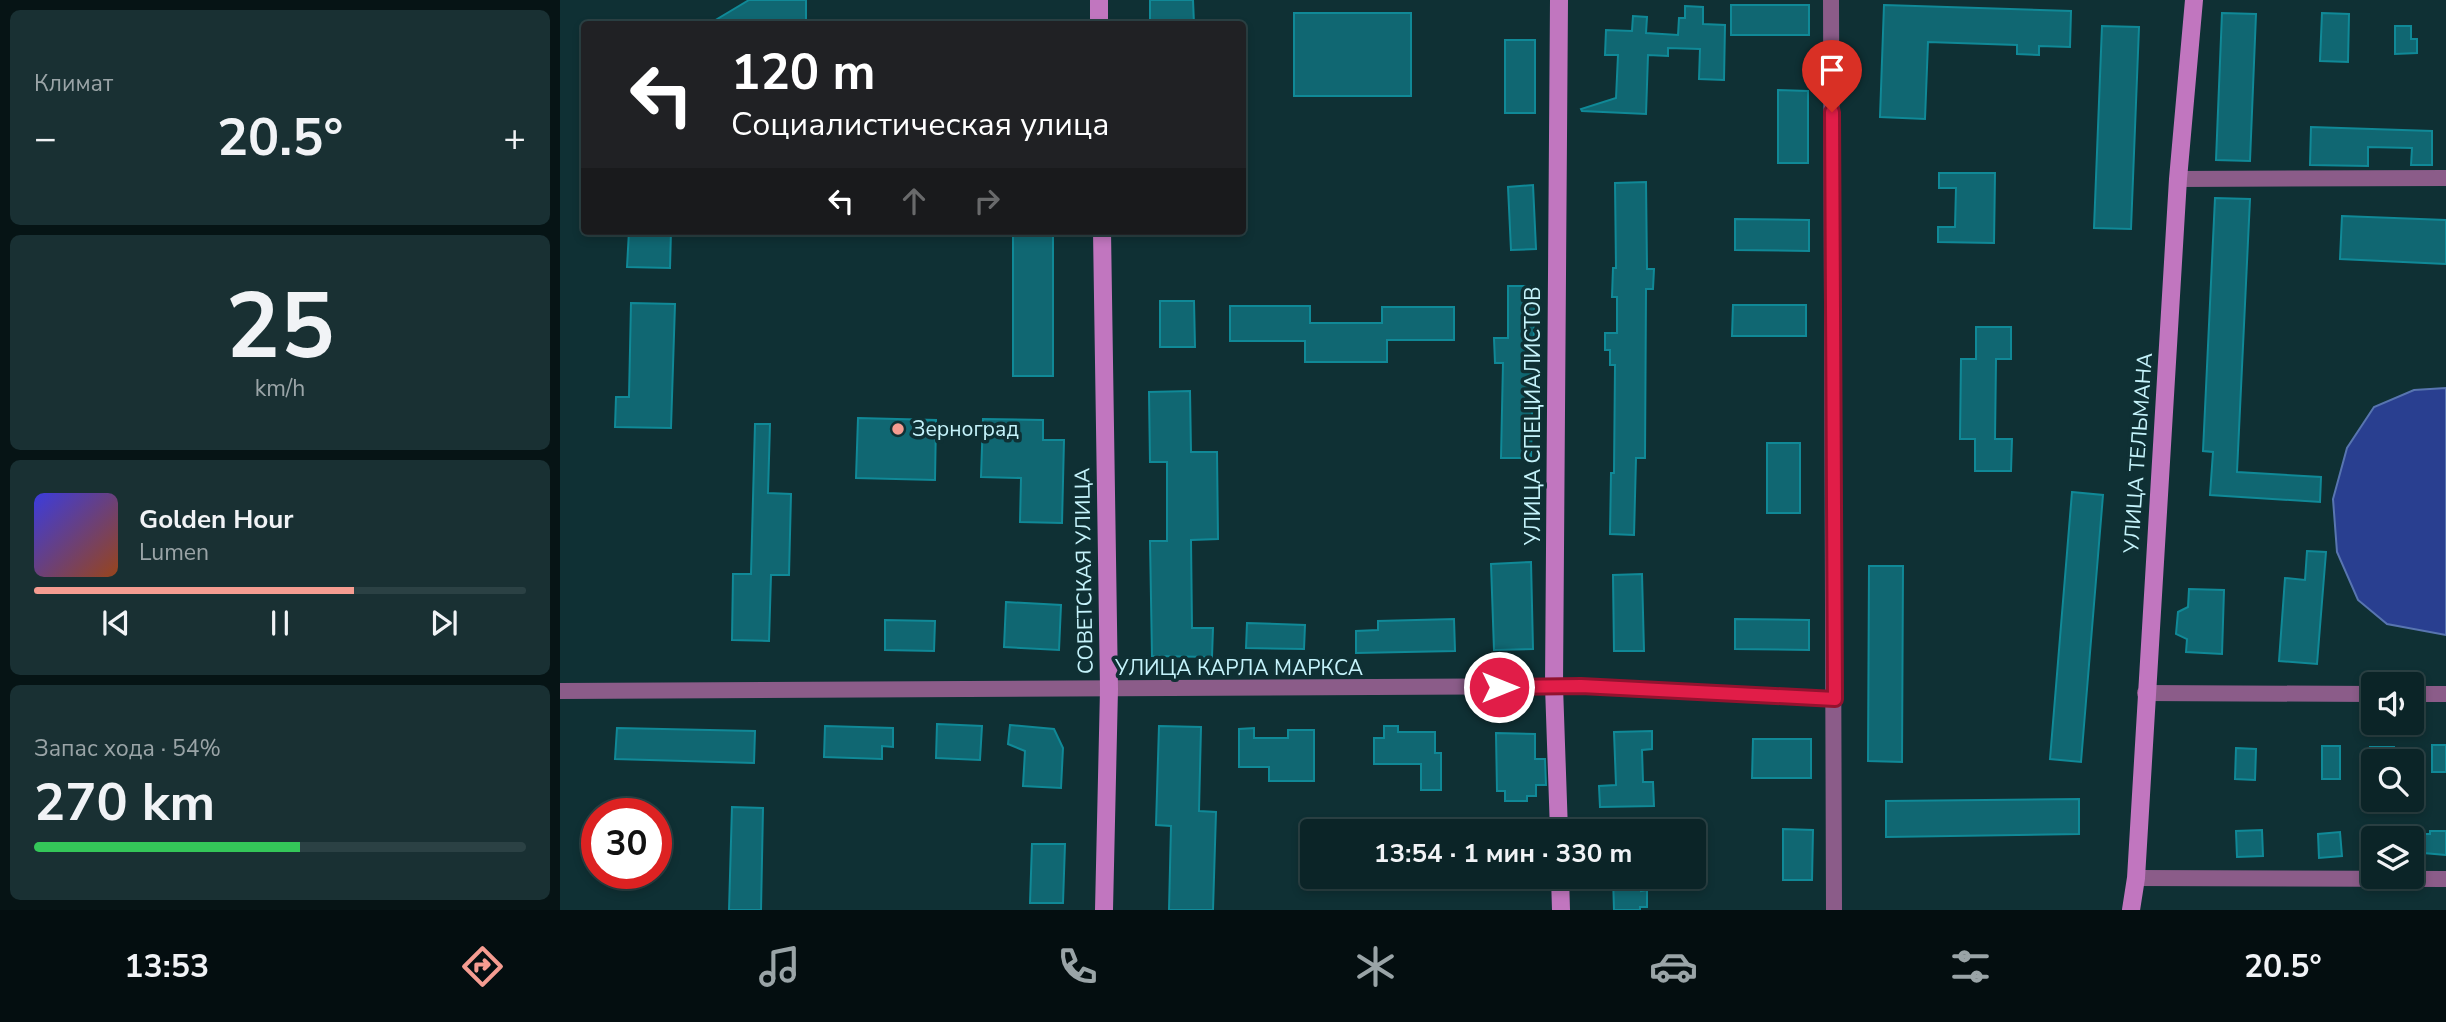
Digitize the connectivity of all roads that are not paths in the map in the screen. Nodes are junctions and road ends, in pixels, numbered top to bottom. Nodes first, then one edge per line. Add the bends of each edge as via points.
1 (1098, 0) edge
2 (1559, 0) edge
3 (1831, 0) edge
4 (2194, 0) edge
5 (1099, 21) edge
6 (2446, 178) edge
7 (2178, 179) junction
8 (1102, 235) edge
9 (1554, 686) junction
10 (1109, 690) junction
11 (560, 691) edge
12 (2146, 693) junction
13 (2361, 694) edge
14 (2424, 694) edge
15 (2446, 694) edge
16 (1835, 699) junction
17 (1559, 819) edge
18 (2136, 878) junction
19 (2446, 879) edge
20 (1560, 889) edge
21 (1104, 910) edge
22 (1561, 910) edge
23 (1834, 910) edge
24 (2131, 910) edge

1 - 5 street
2 - 9 street, УЛИЦА СПЕЦИАЛИСТОВ
3 - 16 street
4 - 7 street, УЛИЦА ТЕЛЬМАНА
6 - 7 street
7 - 12 street, УЛИЦА ТЕЛЬМАНА
8 - 10 street, СОВЕТСКАЯ УЛИЦА
9 - 10 street, УЛИЦА КАРЛА МАРКСА
9 - 16 street, УЛИЦА КАРЛА МАРКСА
9 - 17 street, УЛИЦА СПЕЦИАЛИСТОВ
10 - 11 street, УЛИЦА КАРЛА МАРКСА
10 - 21 street, СОВЕТСКАЯ УЛИЦА
12 - 13 street
12 - 18 street, УЛИЦА ТЕЛЬМАНА
14 - 15 street
16 - 23 street
18 - 19 street
18 - 24 street, УЛИЦА ТЕЛЬМАНА
20 - 22 street

